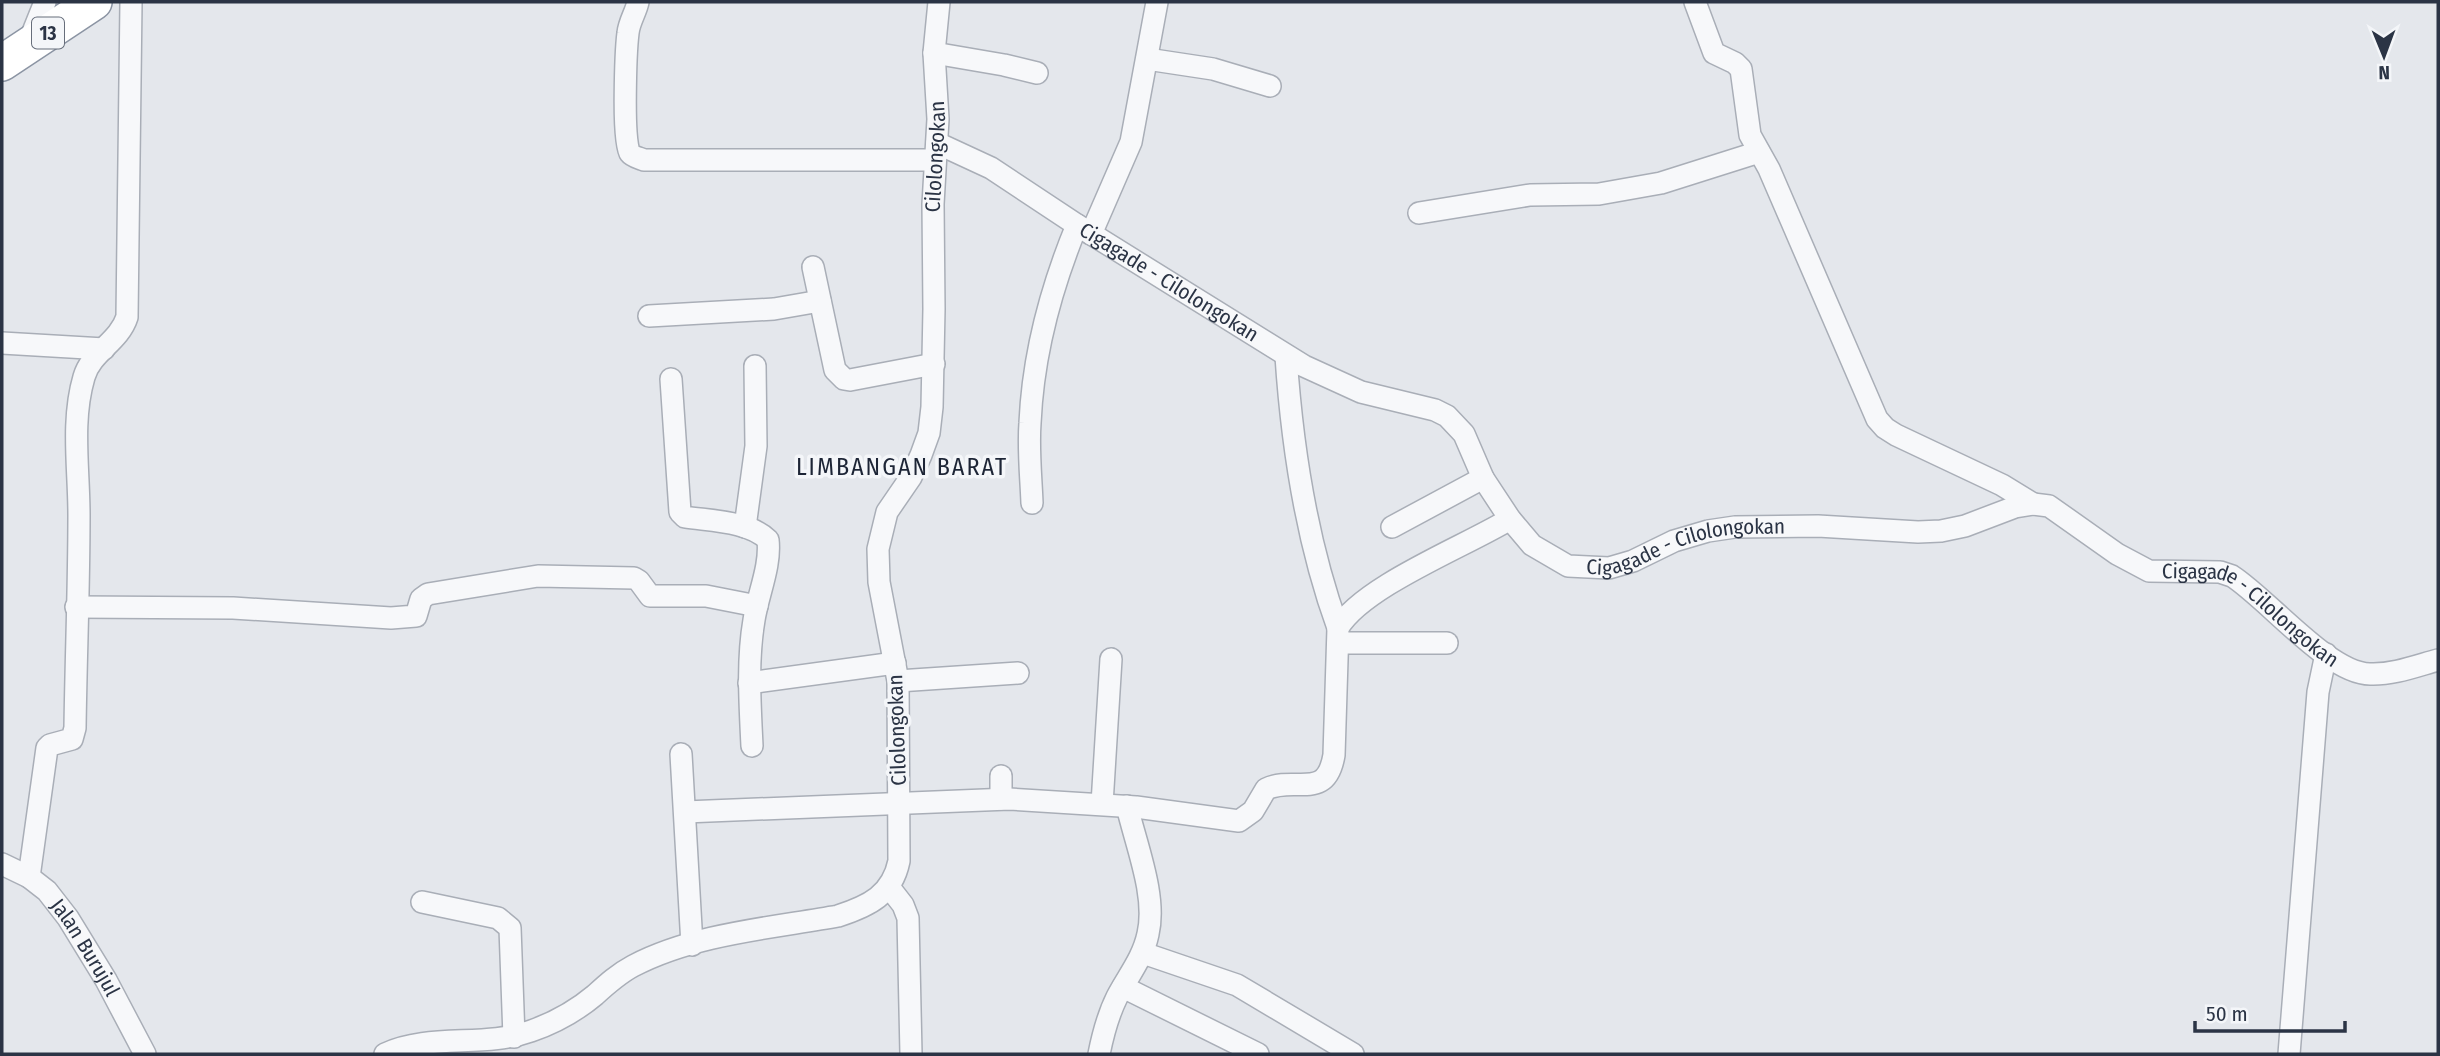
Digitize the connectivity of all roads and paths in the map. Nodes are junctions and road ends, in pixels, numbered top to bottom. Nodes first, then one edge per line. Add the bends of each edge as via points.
1 (45, 2) edge
2 (94, 2) edge
3 (131, 2) edge
4 (638, 2) edge
5 (939, 2) edge
6 (1157, 2) edge
7 (1695, 2) edge
8 (934, 53) junction
9 (14, 55) edge
10 (1147, 59) junction
11 (1037, 73) dead end
12 (1270, 86) dead end
13 (936, 152) junction
14 (1759, 152) junction
15 (1419, 213) dead end
16 (1084, 230) junction
17 (813, 267) dead end
18 (820, 301) junction
19 (649, 316) dead end
20 (2, 343) edge
21 (104, 349) junction
22 (1286, 356) junction
23 (934, 364) junction
24 (755, 366) dead end
25 (671, 379) dead end
26 (1483, 478) junction
27 (1032, 503) dead end
28 (2034, 504) junction
29 (1510, 519) junction
30 (745, 527) junction
31 (1392, 527) dead end
32 (757, 606) junction
33 (76, 607) junction
34 (1338, 635) junction
35 (1447, 643) dead end
36 (2326, 654) junction
37 (1111, 659) dead end
38 (2438, 660) edge
39 (897, 672) junction
40 (1018, 673) dead end
41 (749, 683) junction
42 (751, 746) dead end
43 (681, 754) dead end
44 (1001, 776) dead end
45 (1001, 799) junction
46 (899, 802) junction
47 (1102, 804) junction
48 (1127, 806) junction
49 (685, 812) junction
50 (2, 864) edge
51 (29, 877) junction
52 (889, 887) junction
53 (422, 902) dead end
54 (692, 945) junction
55 (1143, 953) junction
56 (1123, 988) junction
57 (513, 1037) junction
58 (145, 1054) edge
59 (385, 1054) edge
60 (911, 1054) edge
61 (1099, 1054) edge
62 (1258, 1054) edge
63 (1353, 1054) edge
64 (2288, 1054) edge

1 - 9 street
2 - 9 highway, 13
3 - 21 street via 127,317 120,334
4 - 13 street via 628,32 625,117 627,146 636,158
5 - 8 street, Cilolongokan
6 - 10 street
7 - 14 street via 1714,53 1741,69 1748,127
8 - 11 street
8 - 13 street, Cilolongokan
10 - 12 street via 1213,69
10 - 16 street via 1131,142
13 - 16 street, Cigagade - Cilolongokan via 991,168
13 - 23 street, Cilolongokan
14 - 15 street via 1648,186 1580,196 1530,195
14 - 28 street via 1877,419 1896,435
16 - 22 street, Cigagade - Cilolongokan
16 - 27 street via 1058,270 1039,350 1030,422
17 - 18 street
18 - 19 street via 774,309
18 - 23 street via 835,370 844,379
20 - 21 street
21 - 33 street via 84,375 78,414
22 - 26 street, Cigagade - Cilolongokan via 1362,392 1447,416 1464,434
22 - 34 street via 1302,493
23 - 39 street, Cilolongokan via 929,433 911,477 887,512 878,549 879,582
24 - 30 street via 756,446
25 - 30 street via 680,512 685,517
26 - 29 street, Cigagade - Cilolongokan
26 - 31 street
28 - 29 street, Cigagade - Cilolongokan via 1941,531 1818,526 1708,531 1609,568 1568,566 1554,560 1532,545
28 - 36 street, Cigagade - Cilolongokan via 2049,506 2149,571 2232,576
29 - 34 street via 1387,586 1346,615
30 - 32 street via 768,540 769,556
32 - 33 street via 706,596 650,596 634,578 548,576 428,594 422,597 416,616 391,618 233,608
32 - 41 street
33 - 51 street via 74,734 69,741 47,748
34 - 35 street
34 - 48 street via 1334,755 1322,782 1266,789 1254,811 1233,822
36 - 38 street, Cigagade - Cilolongokan via 2351,671 2369,674
36 - 64 street via 2318,692
37 - 47 street
39 - 40 street
39 - 41 street
39 - 46 street, Cilolongokan
41 - 42 street
43 - 49 street
44 - 45 street
45 - 46 street
45 - 47 street
46 - 49 street
46 - 52 street, Cilolongokan via 899,860
47 - 48 street
48 - 55 street via 1149,895 1151,915
49 - 54 street
50 - 51 street, Jalan Burujul
51 - 58 street, Jalan Burujul via 68,918
52 - 54 street via 858,910 838,916
52 - 60 street via 908,918
53 - 57 street via 498,918 510,928
54 - 57 street via 631,967 562,1018
55 - 56 street
55 - 63 street via 1237,985
56 - 61 street via 1109,1014
56 - 62 street
57 - 59 street via 404,1046

